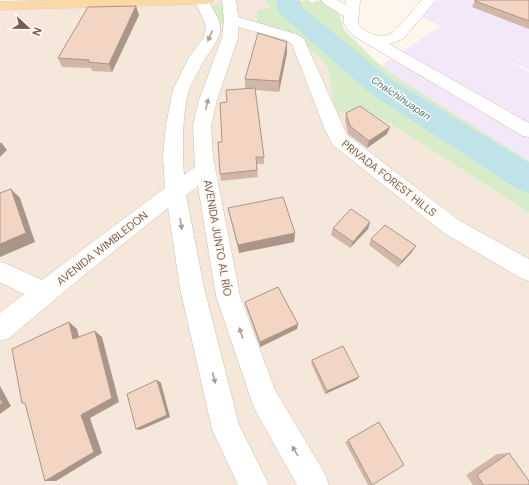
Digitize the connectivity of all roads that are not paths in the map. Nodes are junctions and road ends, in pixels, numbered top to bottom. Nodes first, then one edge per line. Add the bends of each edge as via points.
1 (201, 0) edge
2 (206, 0) edge
3 (229, 0) edge
4 (328, 0) edge
5 (429, 0) edge
6 (0, 6) edge
7 (353, 7) edge
8 (231, 20) junction
9 (371, 41) junction
10 (175, 125) junction
11 (202, 125) junction
12 (529, 131) edge
13 (206, 170) junction
14 (175, 191) junction
15 (0, 271) edge
16 (529, 271) edge
17 (44, 292) junction
18 (0, 329) edge
19 (254, 485) edge
20 (314, 485) edge

1 - 2 main road
1 - 6 main road
1 -> 10 street via 212,22 213,30 181,90
3 - 8 street, AVENIDA JUNTO AL RÍO
4 - 7 street
5 - 9 street via 398,36
7 - 9 street via 351,24 357,32
11 -> 8 street, AVENIDA JUNTO AL RÍO via 230,38
8 - 16 street, PRIVADA FOREST HILLS via 299,42 340,140 452,227
9 - 12 street
10 - 11 street
10 - 14 street
11 - 13 street, AVENIDA JUNTO AL RÍO
13 - 14 street, AVENIDA WIMBLEDON
20 -> 13 street, AVENIDA JUNTO AL RÍO via 264,398 228,296
14 - 17 street, AVENIDA WIMBLEDON
14 -> 19 street via 192,288 226,429
15 - 17 street
17 - 18 street, AVENIDA WIMBLEDON

